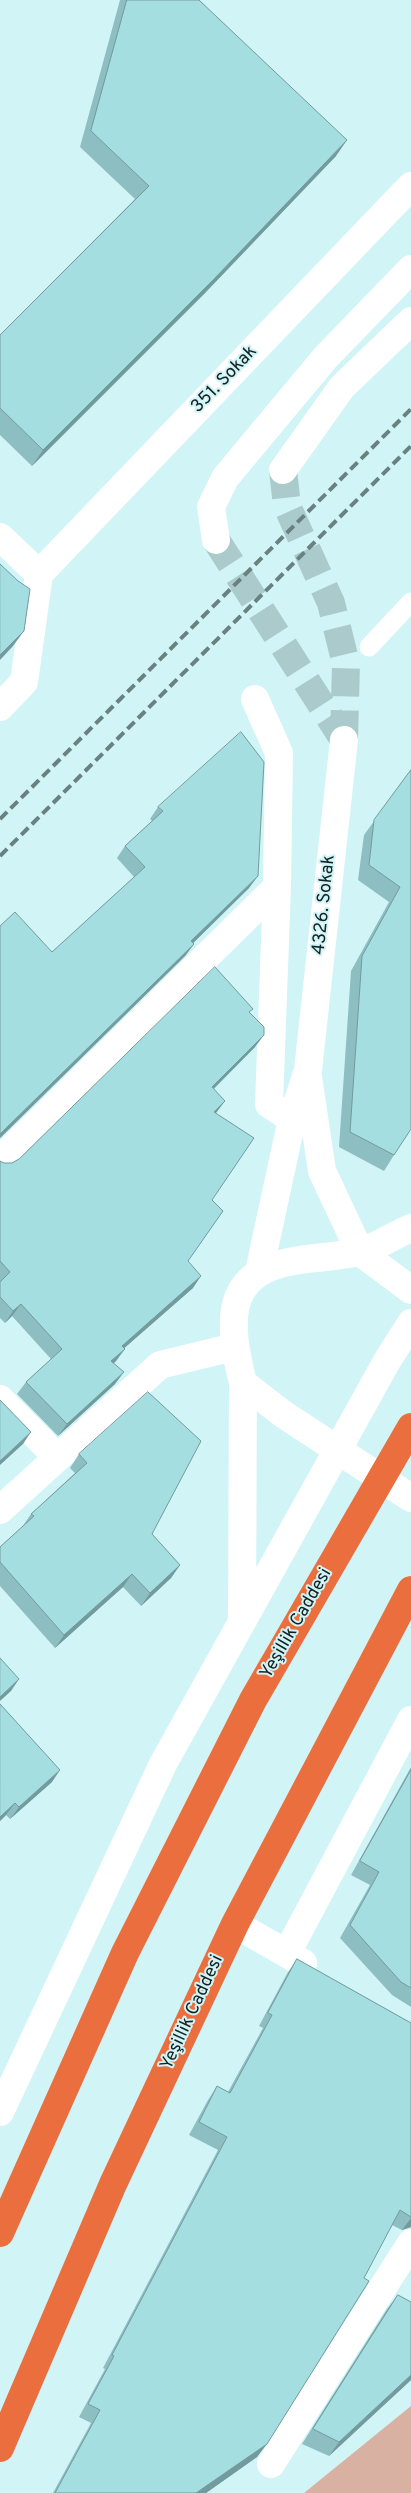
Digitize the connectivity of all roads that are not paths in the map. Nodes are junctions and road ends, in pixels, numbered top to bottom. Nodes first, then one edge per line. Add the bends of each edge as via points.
1 (411, 186) edge
2 (411, 269) edge
3 (411, 321) edge
4 (283, 470) tunnel mouth
5 (0, 538) edge
6 (216, 540) tunnel mouth
7 (39, 574) junction
8 (411, 602) edge
9 (369, 647) dead end
10 (256, 699) dead end
11 (0, 707) edge
12 (344, 740) dead end
13 (277, 887) junction
14 (308, 1070) junction
15 (292, 1119) junction
16 (0, 1160) edge
17 (411, 1228) edge
18 (360, 1252) junction
19 (259, 1272) junction
20 (411, 1290) edge
21 (411, 1323) edge
22 (234, 1347) junction
23 (242, 1383) junction
24 (0, 1399) edge
25 (411, 1428) edge
26 (338, 1450) junction
27 (57, 1457) junction
28 (380, 1478) junction
29 (411, 1498) edge
30 (0, 1510) edge
31 (411, 1590) edge
32 (242, 1623) junction
33 (411, 1720) edge
34 (235, 1924) junction
35 (287, 1953) junction
36 (328, 1977) edge
37 (0, 2112) edge
38 (0, 2233) edge
39 (411, 2243) edge
40 (0, 2448) edge
41 (271, 2464) dead end

1 - 7 street, 351. Sokak
2 - 6 street via 325,358 225,478 211,507
3 - 4 street via 342,387
5 - 7 street
7 - 11 street via 24,682
8 - 9 lane
10 - 13 street via 279,753
12 - 14 street, 4326. Sokak
13 - 15 street via 268,1104
13 - 16 street
14 - 15 street
14 - 18 street via 322,1171
15 - 19 street
17 - 18 street
18 - 19 street via 291,1261
18 - 20 street
19 - 22 street via 241,1289 234,1313
21 - 26 street
22 - 23 street
22 - 27 street via 160,1365
23 - 26 street
23 - 32 street
24 - 27 street
25 - 28 highway, Yeşillik Caddesi
26 - 28 street
26 - 32 street
27 - 30 street
28 - 29 street
28 - 38 highway, Yeşillik Caddesi via 253,1700 124,1953
31 - 34 highway, Yeşillik Caddesi
32 - 37 street via 163,1764
33 - 35 street
34 - 35 street
34 - 40 highway, Yeşillik Caddesi via 113,2184
35 - 36 street
39 - 41 street

